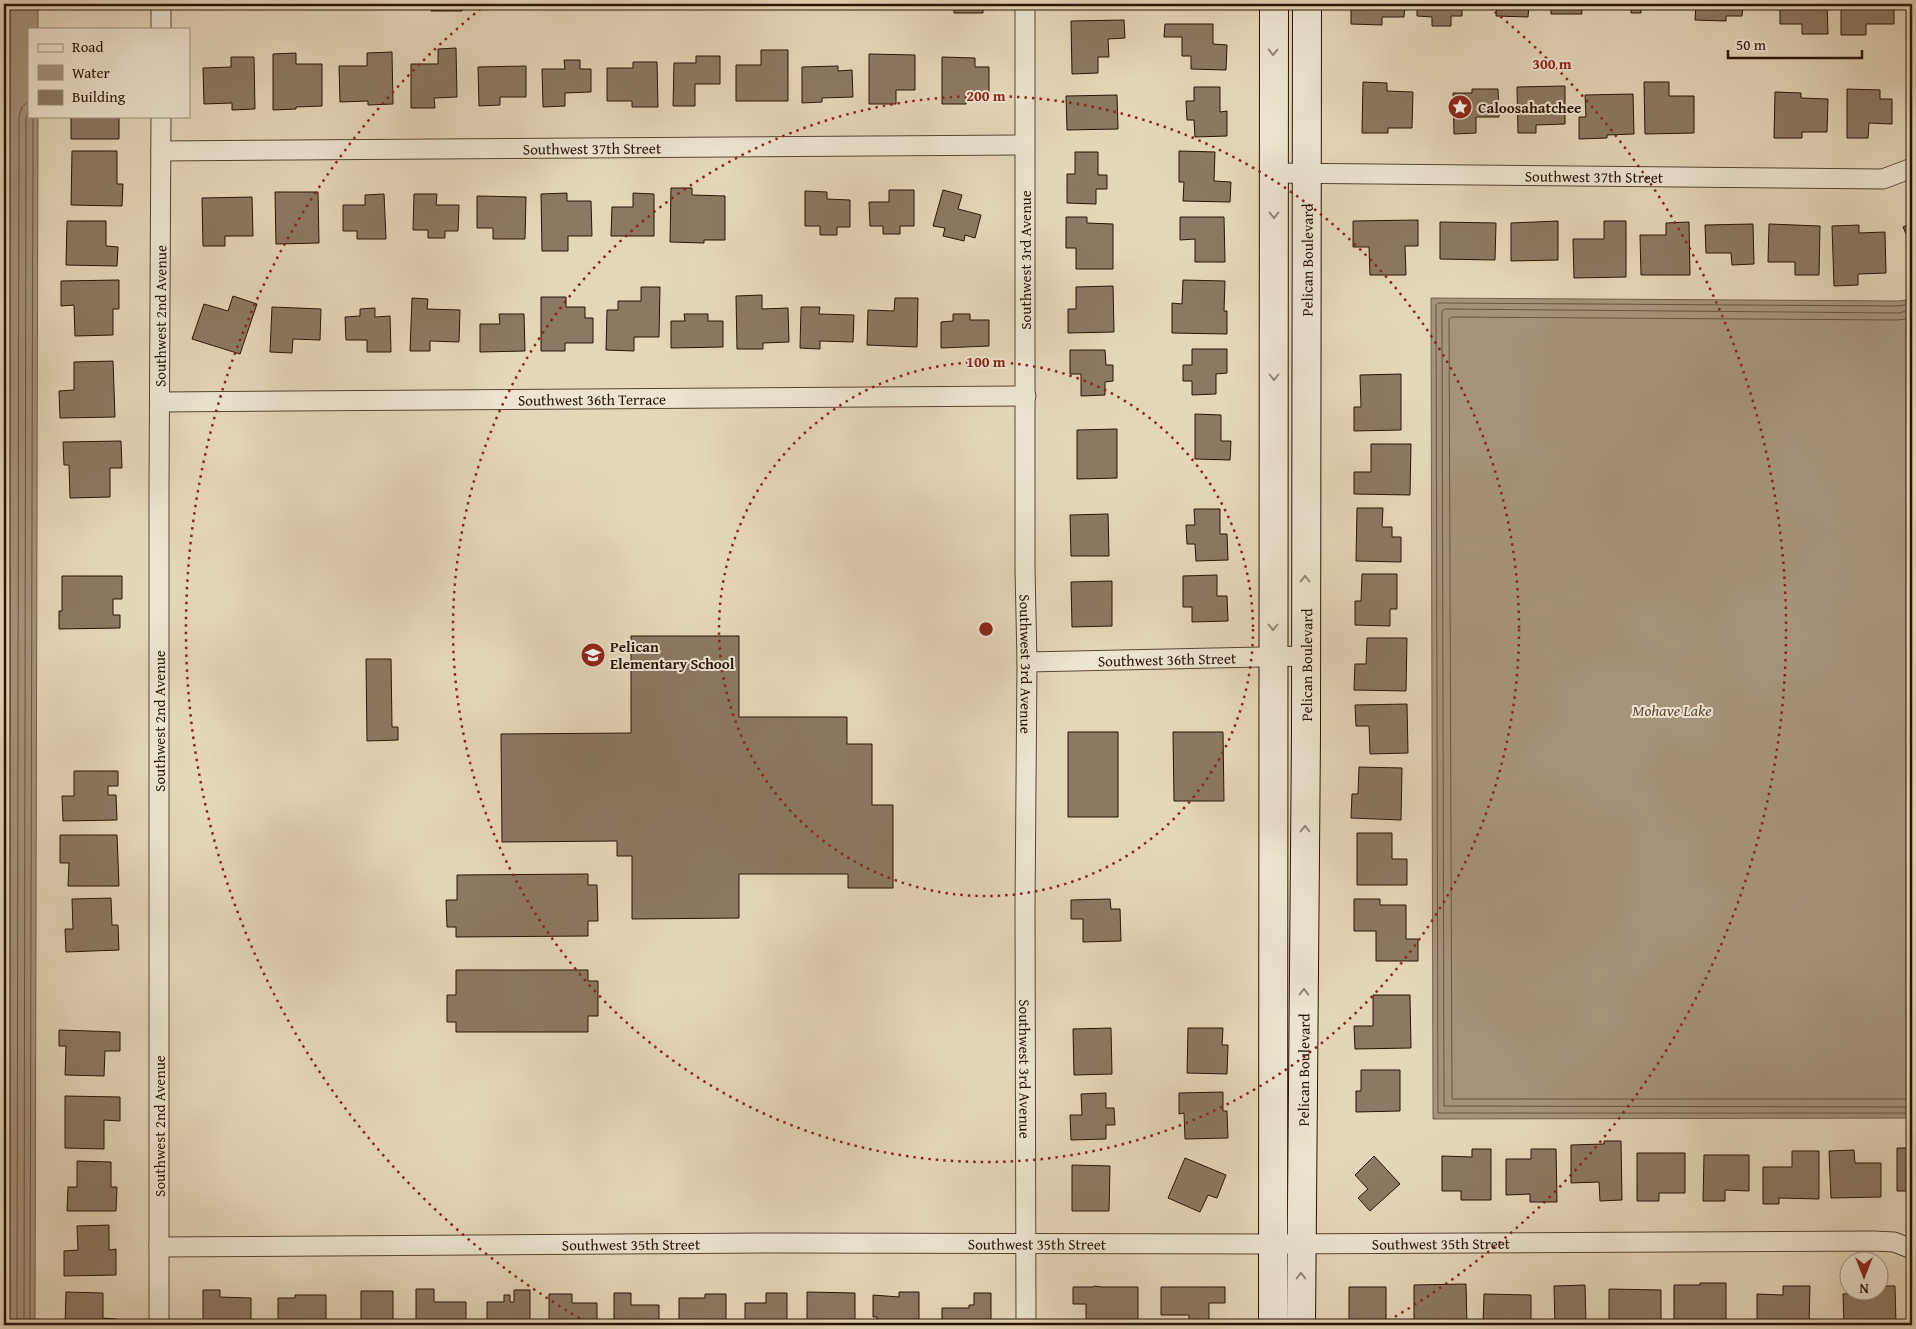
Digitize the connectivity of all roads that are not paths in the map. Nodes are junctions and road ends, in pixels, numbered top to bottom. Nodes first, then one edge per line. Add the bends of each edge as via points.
1 (161, 4) edge
2 (1025, 4) edge
3 (1274, 4) edge
4 (1307, 4) edge
5 (161, 28) edge
6 (161, 118) edge
7 (1024, 145) junction
8 (161, 150) junction
9 (1912, 168) edge
10 (1274, 173) junction
11 (1306, 173) junction
12 (1026, 396) junction
13 (160, 402) junction
14 (1306, 656) junction
15 (1273, 657) junction
16 (1027, 662) junction
17 (1301, 1242) junction
18 (1027, 1244) junction
19 (1272, 1244) junction
20 (159, 1247) junction
21 (1912, 1249) edge
22 (159, 1325) edge
23 (1026, 1325) edge
24 (1273, 1325) edge
25 (1301, 1325) edge

1 - 5 street
2 - 7 street, Southwest 3rd Avenue
3 -> 10 street, Pelican Boulevard
4 - 11 street, Pelican Boulevard
6 - 8 street, Southwest 2nd Avenue
7 - 8 street, Southwest 37th Street
7 - 12 street, Southwest 3rd Avenue
8 - 13 street, Southwest 2nd Avenue
9 - 11 street, Southwest 37th Street via 1884,179
10 - 11 street, Southwest 37th Street
10 -> 15 street, Pelican Boulevard
14 -> 11 street, Pelican Boulevard
12 - 13 street, Southwest 36th Terrace
12 - 16 street, Southwest 3rd Avenue
13 - 20 street, Southwest 2nd Avenue
14 - 15 street, Southwest 36th Street
17 -> 14 street, Pelican Boulevard
15 - 16 street, Southwest 36th Street
15 - 19 street, Pelican Boulevard
16 - 18 street, Southwest 3rd Avenue
17 - 19 street, Southwest 35th Street
17 - 21 street, Southwest 35th Street via 1874,1241 1894,1242
25 -> 17 street, Pelican Boulevard
18 - 19 street, Southwest 35th Street
18 - 20 street, Southwest 35th Street
18 - 23 street, Southwest 3rd Avenue
19 - 24 street, Pelican Boulevard
20 - 22 street, Southwest 2nd Avenue

